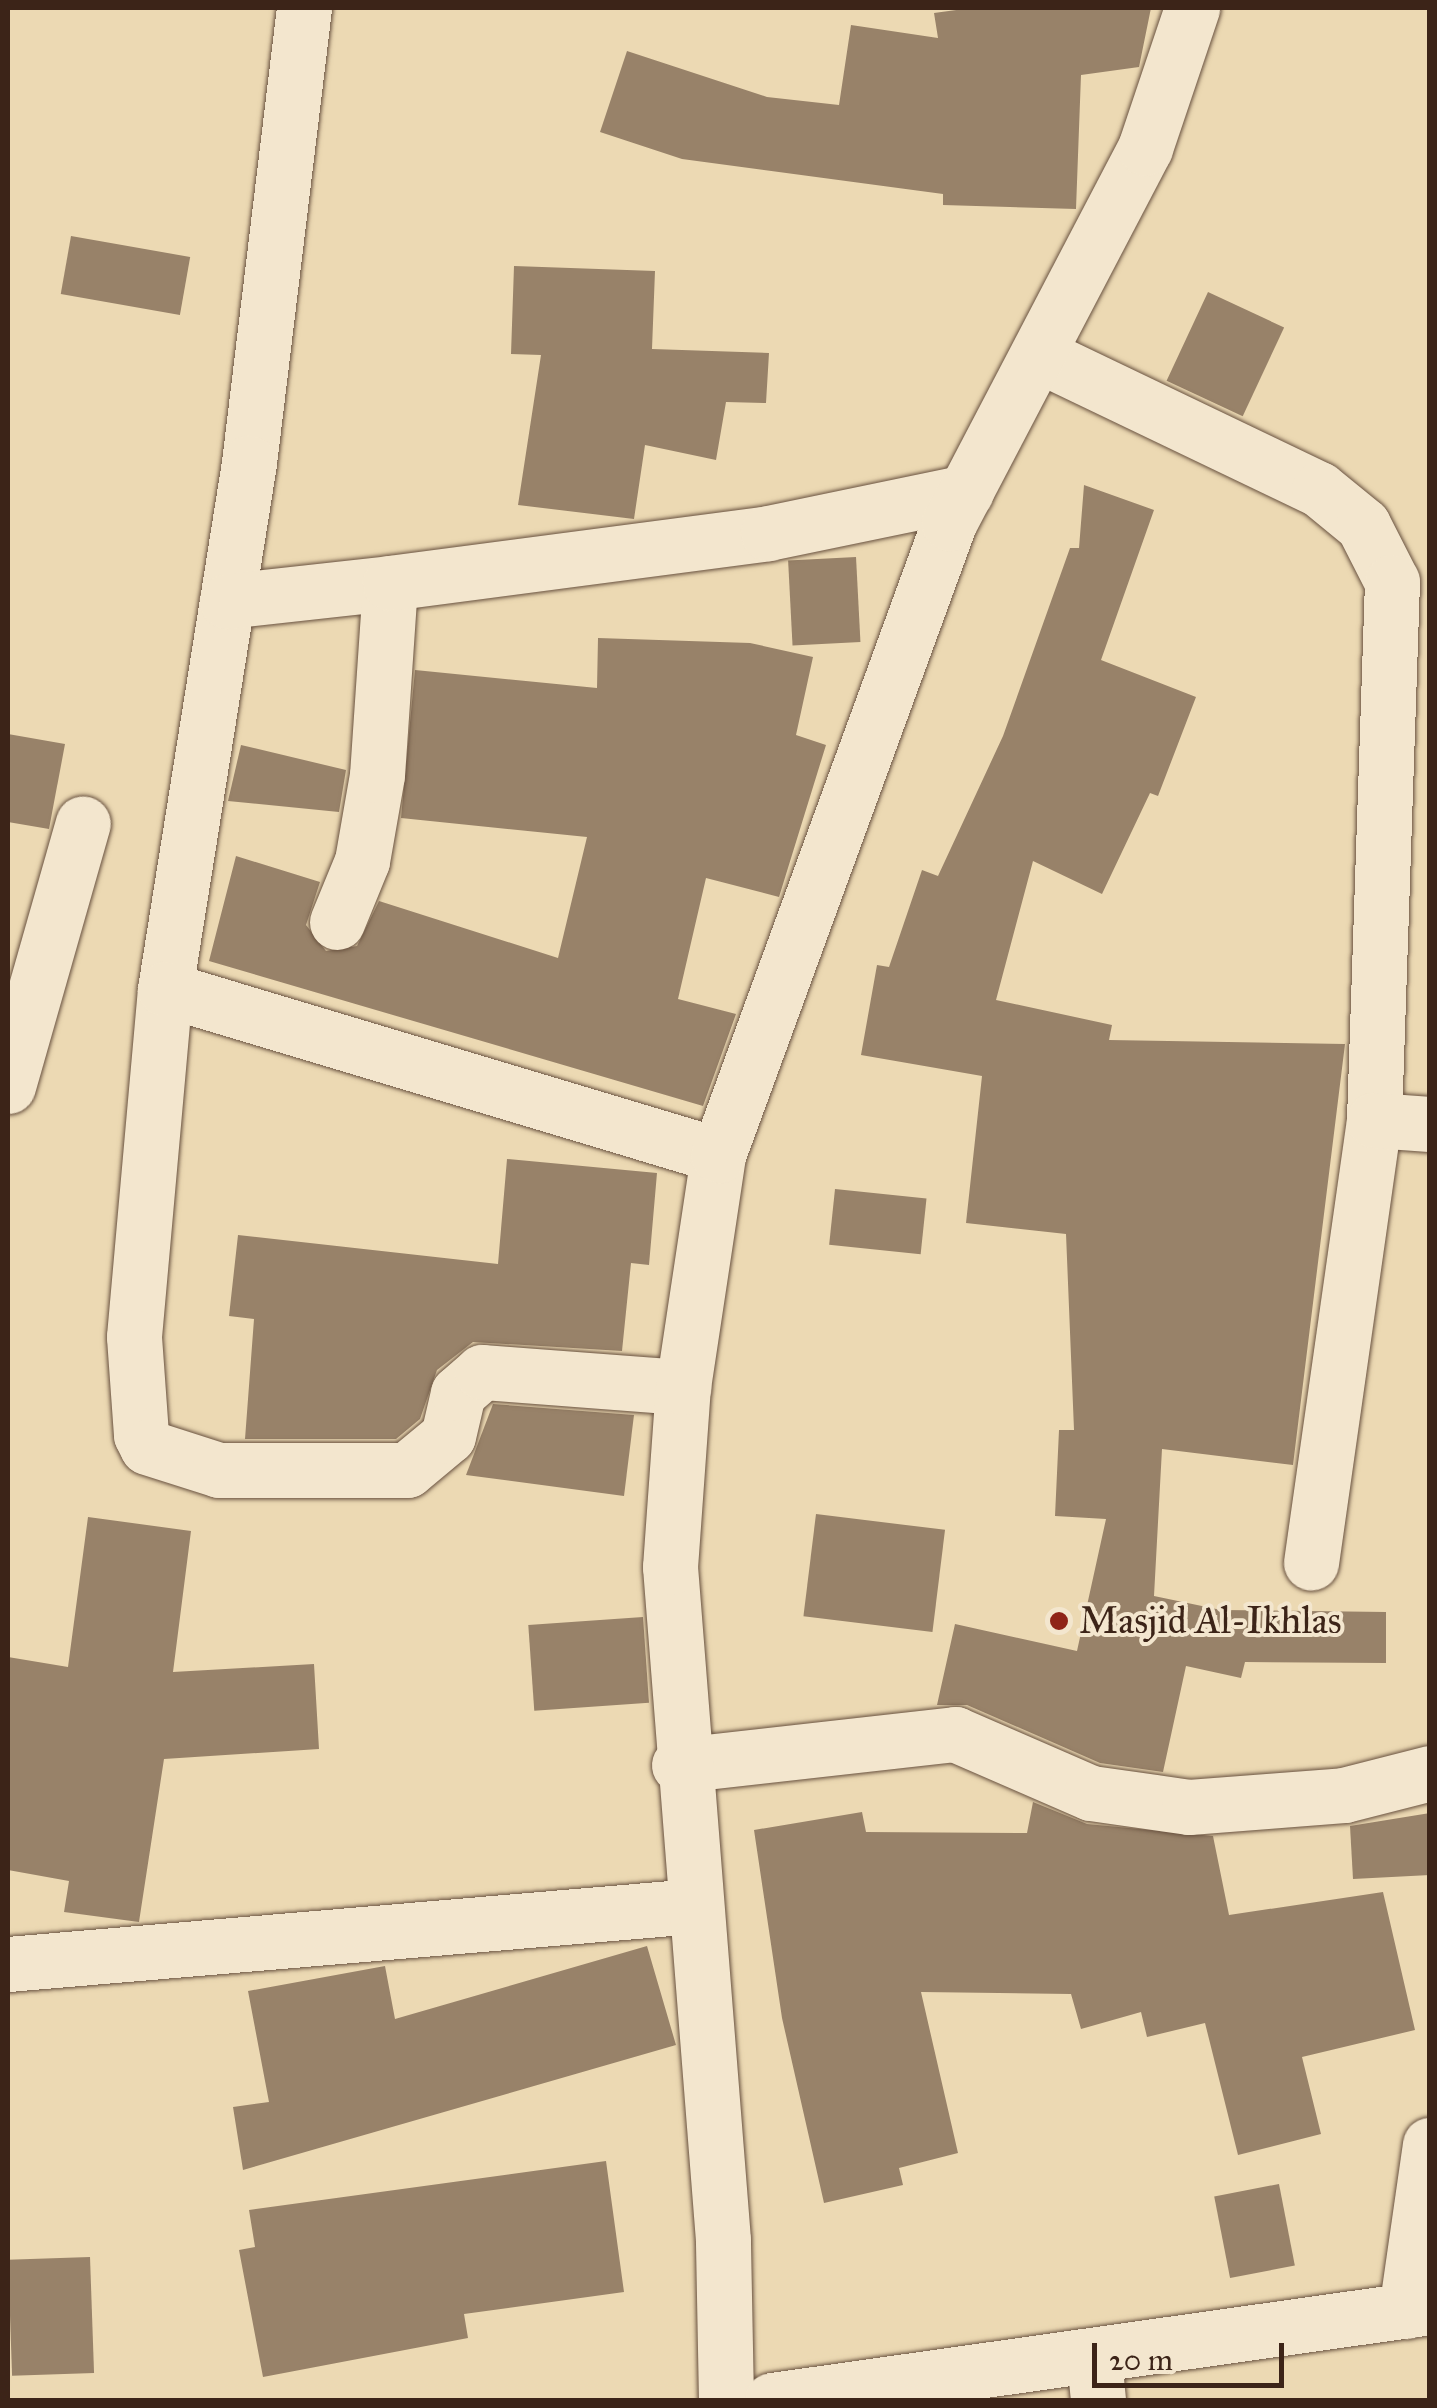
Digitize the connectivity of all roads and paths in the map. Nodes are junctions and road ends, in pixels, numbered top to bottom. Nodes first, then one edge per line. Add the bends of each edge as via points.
1 (304, 8) edge
2 (1192, 8) edge
3 (1039, 355) junction
4 (966, 492) junction
5 (390, 583) junction
6 (227, 601) junction
7 (1411, 629) edge
8 (83, 823) dead end
9 (337, 922) dead end
10 (165, 989) junction
11 (8, 1086) edge
12 (1374, 1120) junction
13 (1430, 1124) edge
14 (718, 1155) junction
15 (683, 1387) junction
16 (1311, 1563) dead end
17 (679, 1765) junction
18 (1430, 1774) edge
19 (694, 1906) junction
20 (8, 1964) edge
21 (1430, 2145) edge
22 (1418, 2309) edge
23 (1096, 2380) edge
24 (726, 2400) edge
25 (772, 2400) edge

1 - 6 street
2 - 3 street via 1145,148
3 - 4 street
3 - 7 street via 1319,489 1379,548
4 - 5 street via 768,532
4 - 14 street
5 - 6 street
5 - 9 street via 376,775 362,862
6 - 10 street
7 - 12 street
8 - 11 street
10 - 14 street
10 - 15 street via 134,1336 136,1416 147,1447 219,1470 407,1470 448,1436 458,1393 482,1372
12 - 13 street
12 - 16 street
14 - 15 street
15 - 17 street via 670,1567
17 - 18 street via 955,1734 1091,1793 1189,1807 1344,1796
17 - 19 street
19 - 20 street
19 - 24 street via 723,2240
21 - 22 street
22 - 23 street
23 - 25 street

